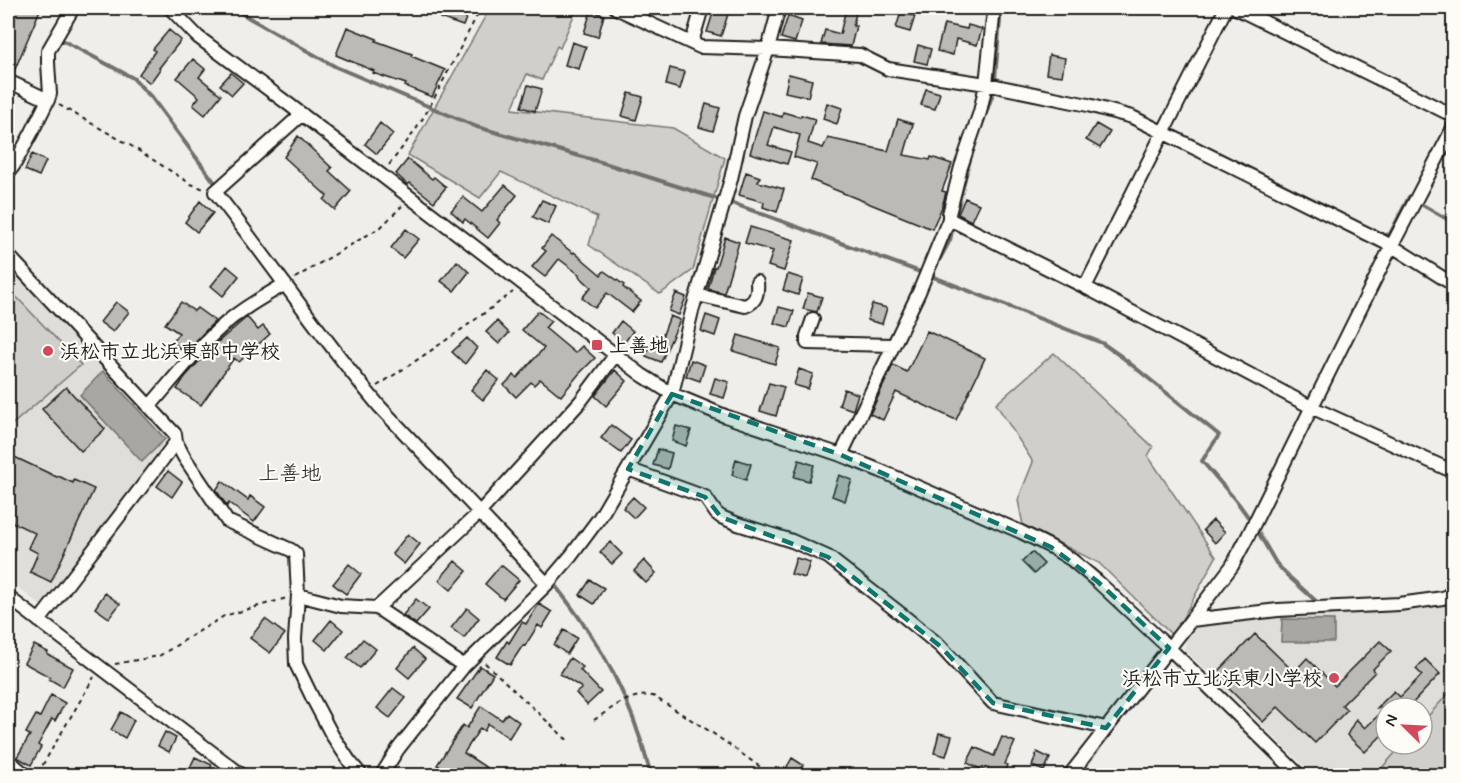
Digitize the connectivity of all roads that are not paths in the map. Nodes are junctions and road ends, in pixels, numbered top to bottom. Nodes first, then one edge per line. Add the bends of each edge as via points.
1 (73, 8) edge
2 (170, 8) edge
3 (616, 8) edge
4 (702, 8) edge
5 (779, 8) edge
6 (994, 8) edge
7 (1226, 8) edge
8 (1236, 8) edge
9 (692, 42) junction
10 (768, 49) junction
11 (8, 81) edge
12 (986, 84) junction
13 (48, 100) junction
14 (302, 114) junction
15 (1454, 116) edge
16 (1454, 126) edge
17 (1163, 132) junction
18 (8, 172) edge
19 (950, 219) junction
20 (1392, 246) junction
21 (8, 255) edge
22 (288, 282) junction
23 (757, 282) dead end
24 (1454, 285) edge
25 (1085, 287) junction
26 (697, 295) junction
27 (813, 319) dead end
28 (893, 345) junction
29 (616, 354) junction
30 (672, 394) junction
31 (149, 407) junction
32 (1311, 407) junction
33 (176, 442) junction
34 (841, 455) junction
35 (628, 469) junction
36 (1454, 472) edge
37 (480, 512) junction
38 (548, 584) junction
39 (1452, 593) edge
40 (298, 595) junction
41 (8, 597) edge
42 (377, 608) junction
43 (1191, 620) junction
44 (39, 621) junction
45 (1169, 648) junction
46 (464, 666) junction
47 (1106, 728) junction
48 (8, 760) edge
49 (237, 774) edge
50 (27, 776) edge
51 (362, 776) edge
52 (381, 776) edge
53 (1069, 776) edge
54 (1300, 776) edge

1 - 13 street via 48,51
2 - 14 street via 198,37
3 - 9 street
4 - 9 street
5 - 10 street
6 - 12 street
7 - 17 street
8 - 15 street
9 - 10 street via 700,47
10 - 12 street via 860,55 888,69
10 - 26 street via 745,116
11 - 13 street
12 - 17 street via 1116,112
12 - 19 street
13 - 18 street
14 - 22 street via 218,189
14 - 29 street
16 - 20 street
17 - 20 street
17 - 25 street
19 - 25 street
19 - 28 street
20 - 24 street
20 - 32 street
21 - 31 street
22 - 31 street via 226,322
22 - 37 street via 367,392
23 - 26 street via 754,301 745,306
25 - 32 street
26 - 30 street
27 - 28 street via 807,343
28 - 34 street
29 - 30 street
29 - 37 street via 580,402
30 - 34 street
30 - 35 street
31 - 33 street via 175,434
32 - 36 street
32 - 43 street via 1232,566
33 - 40 street via 227,521 297,554
33 - 44 street
34 - 45 street via 1051,547 1097,581
35 - 38 street via 600,517
35 - 47 street via 705,497 716,513 729,520 828,557 939,646 993,704
37 - 38 street
37 - 42 street
38 - 46 street
39 - 43 street via 1443,598 1400,604 1278,610
40 - 42 street via 341,606
40 - 51 street via 296,664 332,735
41 - 44 street
42 - 46 street
43 - 45 street
44 - 49 street
45 - 47 street
45 - 54 street
46 - 52 street
47 - 53 street
48 - 50 street

